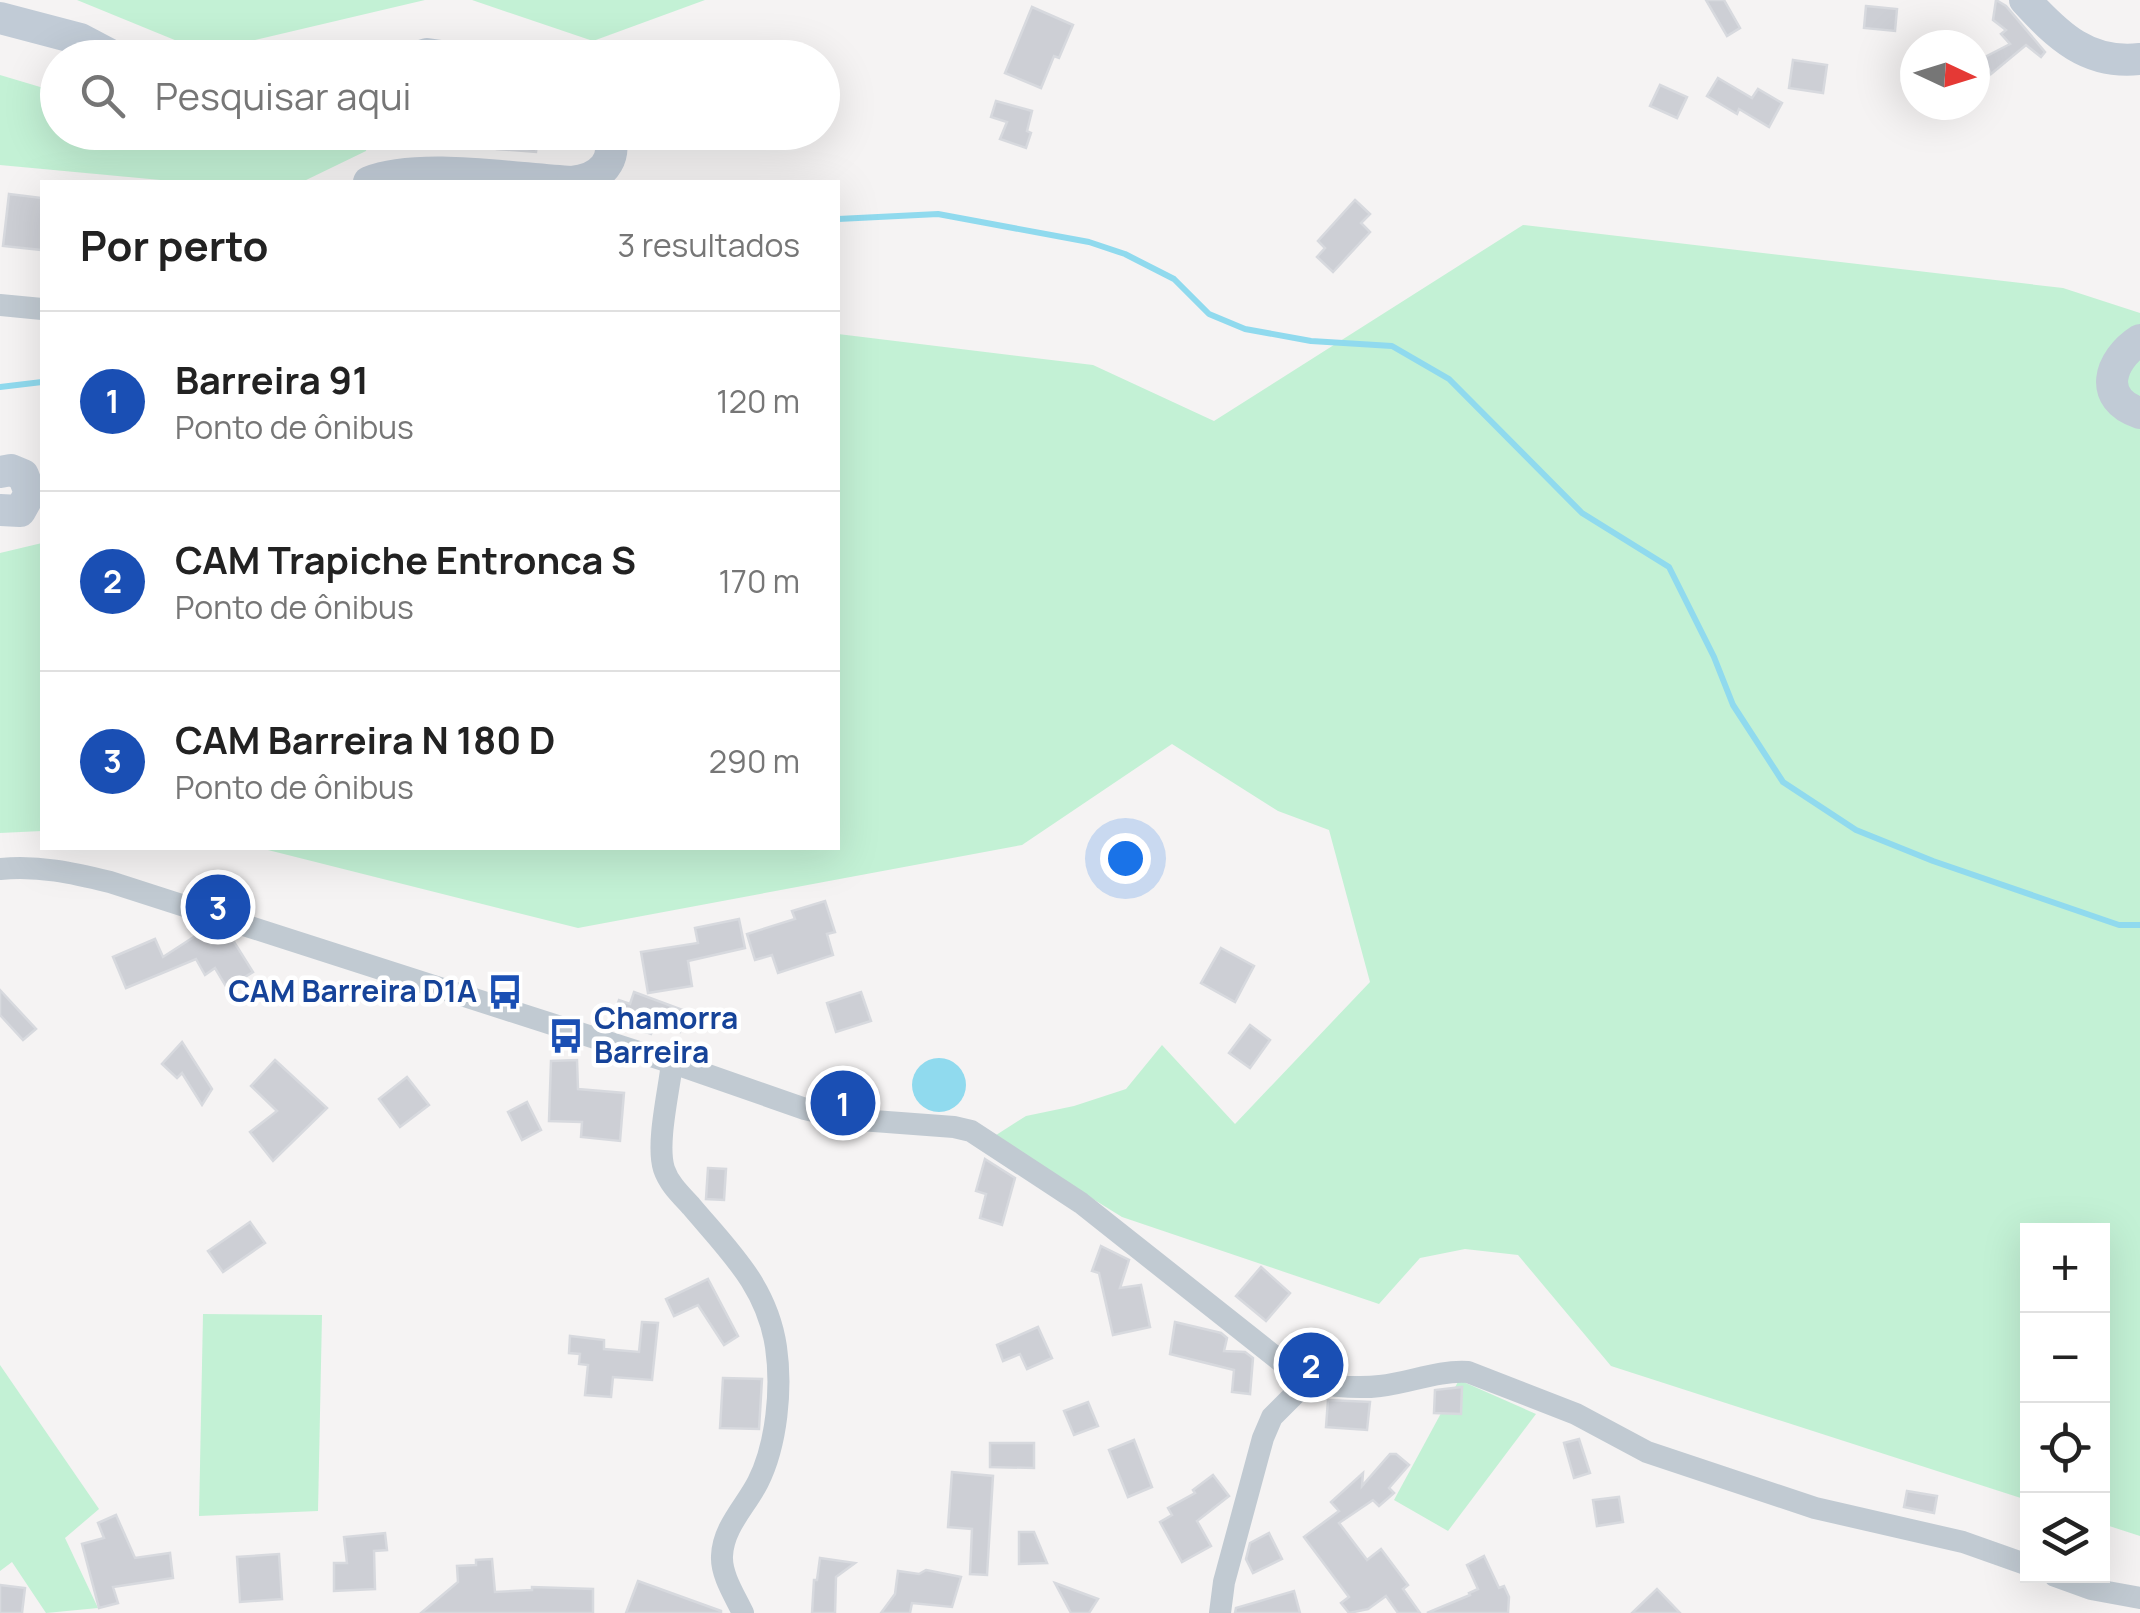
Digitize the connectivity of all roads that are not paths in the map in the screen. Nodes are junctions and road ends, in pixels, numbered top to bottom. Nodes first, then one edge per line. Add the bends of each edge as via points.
1 (2024, 0) edge
2 (0, 18) edge
3 (82, 40) edge
4 (2140, 59) edge
5 (612, 150) edge
6 (374, 180) edge
7 (532, 180) edge
8 (583, 180) edge
9 (0, 305) edge
10 (40, 308) edge
11 (2140, 340) edge
12 (2140, 413) edge
13 (0, 472) edge
14 (36, 484) edge
15 (2, 518) edge
16 (0, 870) edge
17 (672, 1063) junction
18 (1307, 1382) junction
19 (2020, 1562) edge
20 (2074, 1583) edge
21 (2140, 1598) edge
22 (743, 1613) edge
23 (1220, 1613) edge

1 - 4 main road via 2084,52
2 - 3 main road
5 - 8 main road via 604,170
6 - 7 main road via 414,174
9 - 10 street
11 - 12 main road via 2121,354 2112,372 2119,400
13 - 14 main road via 18,471
14 - 15 main road via 25,506
16 - 17 street via 24,866 110,882
17 - 18 street via 847,1119 971,1132 1080,1203
17 - 22 street via 663,1168 760,1290 776,1349 768,1458 724,1540 722,1560
18 - 19 street via 1382,1386 1468,1372 1576,1414 1646,1452 1815,1508
18 - 23 street via 1272,1417 1263,1438
20 - 21 street

